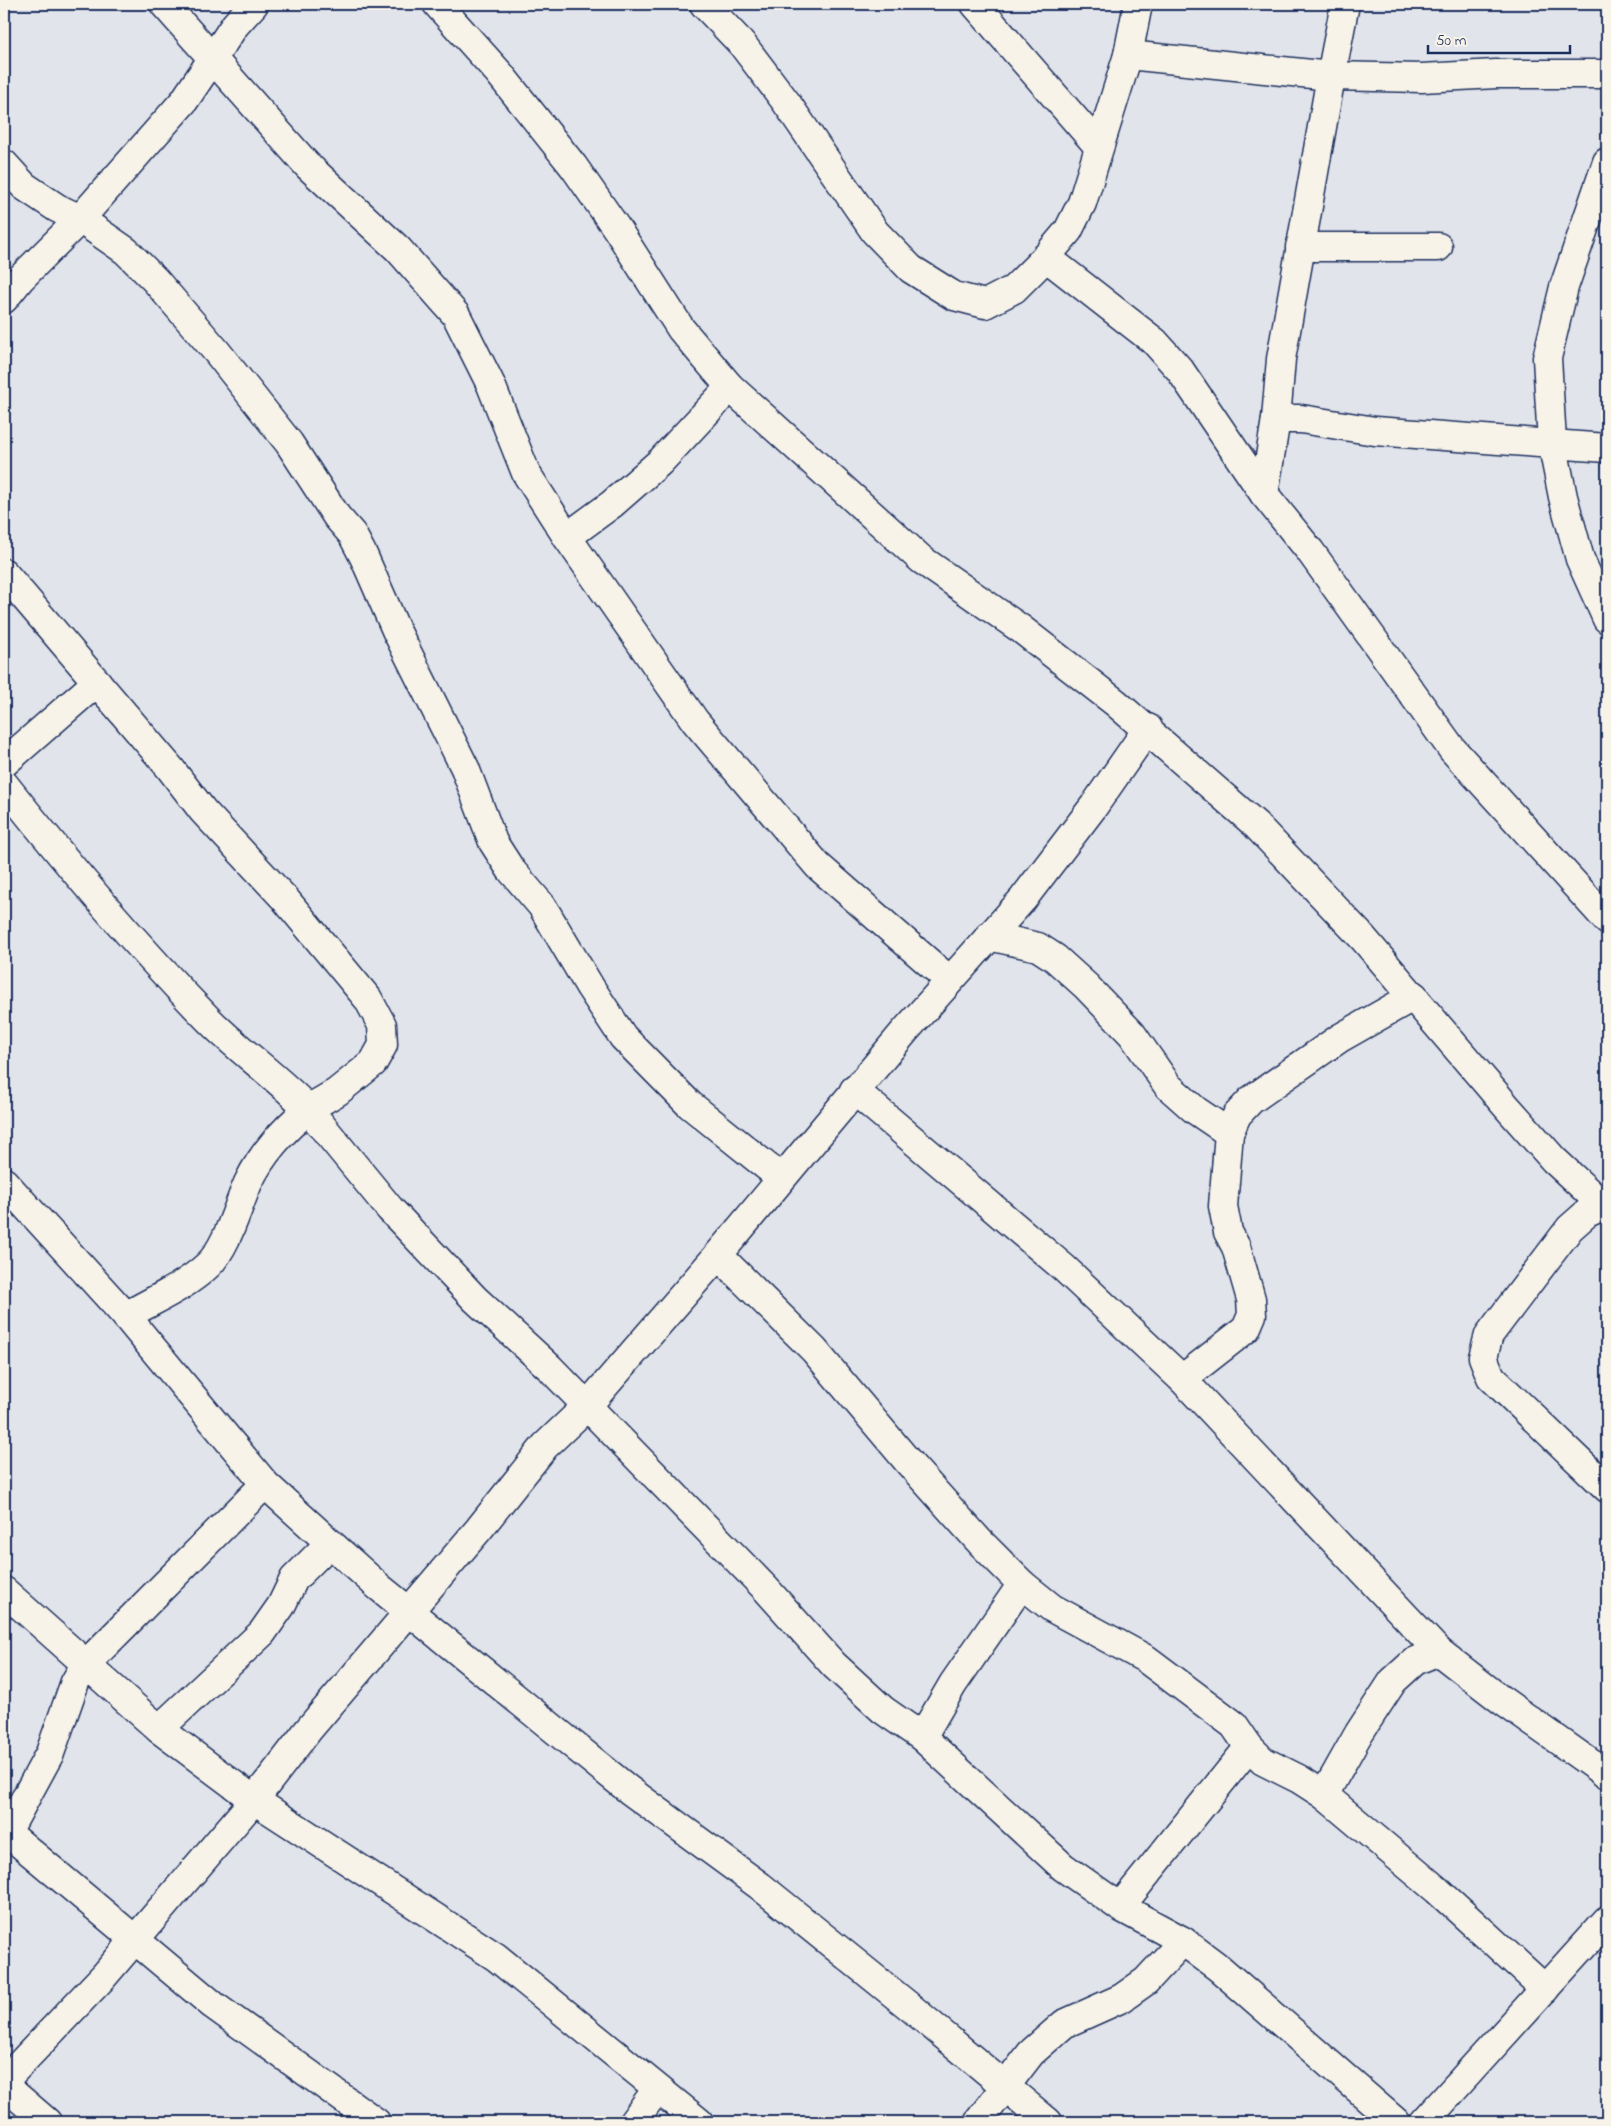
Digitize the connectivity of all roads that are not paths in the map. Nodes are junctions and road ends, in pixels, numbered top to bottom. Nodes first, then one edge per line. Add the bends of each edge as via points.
1 (164, 4) edge
2 (254, 4) edge
3 (437, 4) edge
4 (704, 4) edge
5 (975, 4) edge
6 (1138, 4) edge
7 (1345, 4) edge
8 (1128, 55) junction
9 (213, 58) junction
10 (1607, 74) edge
11 (1330, 76) junction
12 (1099, 147) junction
13 (1607, 162) edge
14 (4, 164) edge
15 (80, 218) junction
16 (1300, 247) junction
17 (1438, 247) dead end
18 (1046, 258) junction
19 (4, 299) edge
20 (730, 387) junction
21 (1276, 419) junction
22 (1552, 442) junction
23 (1607, 448) edge
24 (1264, 494) junction
25 (567, 537) junction
26 (4, 573) edge
27 (1607, 619) edge
28 (98, 682) junction
29 (1148, 728) junction
30 (4, 762) edge
31 (4, 784) edge
32 (1607, 920) edge
33 (989, 936) junction
34 (949, 980) junction
35 (1414, 996) junction
36 (854, 1090) junction
37 (308, 1109) junction
38 (1229, 1133) junction
39 (782, 1178) junction
40 (4, 1182) edge
41 (1606, 1206) edge
42 (718, 1255) junction
43 (126, 1316) junction
44 (1182, 1379) junction
45 (587, 1406) junction
46 (264, 1484) junction
47 (1607, 1488) edge
48 (330, 1543) junction
49 (1022, 1584) junction
50 (4, 1591) edge
51 (410, 1611) junction
52 (1438, 1651) junction
53 (85, 1665) junction
54 (160, 1729) junction
55 (922, 1737) junction
56 (1249, 1747) junction
57 (1607, 1775) edge
58 (1324, 1795) junction
59 (254, 1800) junction
60 (6, 1831) edge
61 (1120, 1907) junction
62 (1607, 1920) edge
63 (134, 1940) junction
64 (1182, 1941) junction
65 (1545, 1988) junction
66 (4, 2083) edge
67 (1004, 2086) junction
68 (657, 2088) junction
69 (1433, 2119) edge
70 (47, 2122) edge
71 (376, 2122) edge
72 (633, 2122) edge
73 (699, 2122) edge
74 (978, 2122) edge
75 (1048, 2122) edge
76 (1396, 2122) edge

1 - 9 street
2 - 9 street
3 - 20 street via 499,73 574,168 681,329
4 - 18 street via 742,44 876,232 910,269 954,296 985,304 1014,290
5 - 12 street
6 - 8 street
7 - 11 street
8 - 11 street
8 - 12 street
9 - 15 street via 184,102
9 - 25 street via 308,166 398,249 456,315 491,385 526,473
10 - 11 street via 1422,78
11 - 16 street
12 - 18 street via 1082,202 1068,231
13 - 22 street via 1578,240 1550,342 1547,387
14 - 15 street via 24,186 57,208
15 - 19 street
15 - 39 street via 126,251 217,352 290,443 337,517 352,534 452,739 493,842 542,906 623,1037 689,1104
16 - 17 street
16 - 21 street via 1281,359
18 - 24 street via 1155,342 1180,370
20 - 25 street via 660,462 612,504
20 - 29 street via 922,560 1022,629
21 - 22 street via 1301,419 1375,431
21 - 24 street
22 - 23 street
22 - 27 street via 1580,558
24 - 32 street via 1310,551 1452,749
25 - 34 street via 695,721 756,795 818,866
26 - 28 street
28 - 30 street
28 - 37 street via 203,811 326,946 368,999 382,1025 383,1045 373,1063 337,1092
29 - 33 street via 1088,814
29 - 35 street via 1255,824
31 - 37 street via 63,858 151,958 209,1020
33 - 34 street
33 - 38 street via 1038,947 1055,958 1132,1034 1168,1086 1195,1110
34 - 36 street
35 - 38 street via 1340,1038 1251,1100 1237,1115
35 - 41 street via 1554,1160
36 - 39 street
36 - 44 street via 1064,1268
37 - 43 street via 275,1140 249,1181 217,1254 208,1265 192,1278
37 - 45 street via 390,1209 475,1299
38 - 44 street via 1223,1206 1228,1232 1236,1247 1251,1299 1252,1315 1246,1329
39 - 42 street
40 - 43 street
41 - 47 street via 1587,1213 1570,1228 1489,1335 1483,1356 1491,1377
42 - 45 street
42 - 49 street via 814,1350 929,1486
43 - 46 street
44 - 52 street
45 - 51 street via 545,1446
45 - 55 street via 766,1589 834,1665 883,1710
46 - 48 street
46 - 53 street
48 - 51 street
48 - 54 street via 294,1579 281,1606 262,1633
49 - 55 street via 952,1684
49 - 56 street via 1052,1608 1146,1659 1234,1726
50 - 53 street
51 - 59 street via 309,1729
51 - 67 street via 629,1790 760,1886 858,1964
52 - 57 street
52 - 58 street via 1415,1662 1393,1681
53 - 54 street
53 - 60 street via 75,1682 50,1753
54 - 59 street
55 - 61 street via 1063,1867
56 - 58 street via 1263,1761
56 - 61 street
58 - 65 street via 1437,1890
59 - 63 street
59 - 68 street via 496,1957
60 - 63 street
61 - 64 street
62 - 65 street
63 - 66 street
63 - 71 street via 213,2005
64 - 67 street via 1146,1981 1122,1998 1064,2024 1031,2053
64 - 76 street via 1219,1968
65 - 69 street
66 - 70 street
67 - 74 street
67 - 75 street
68 - 72 street
68 - 73 street

